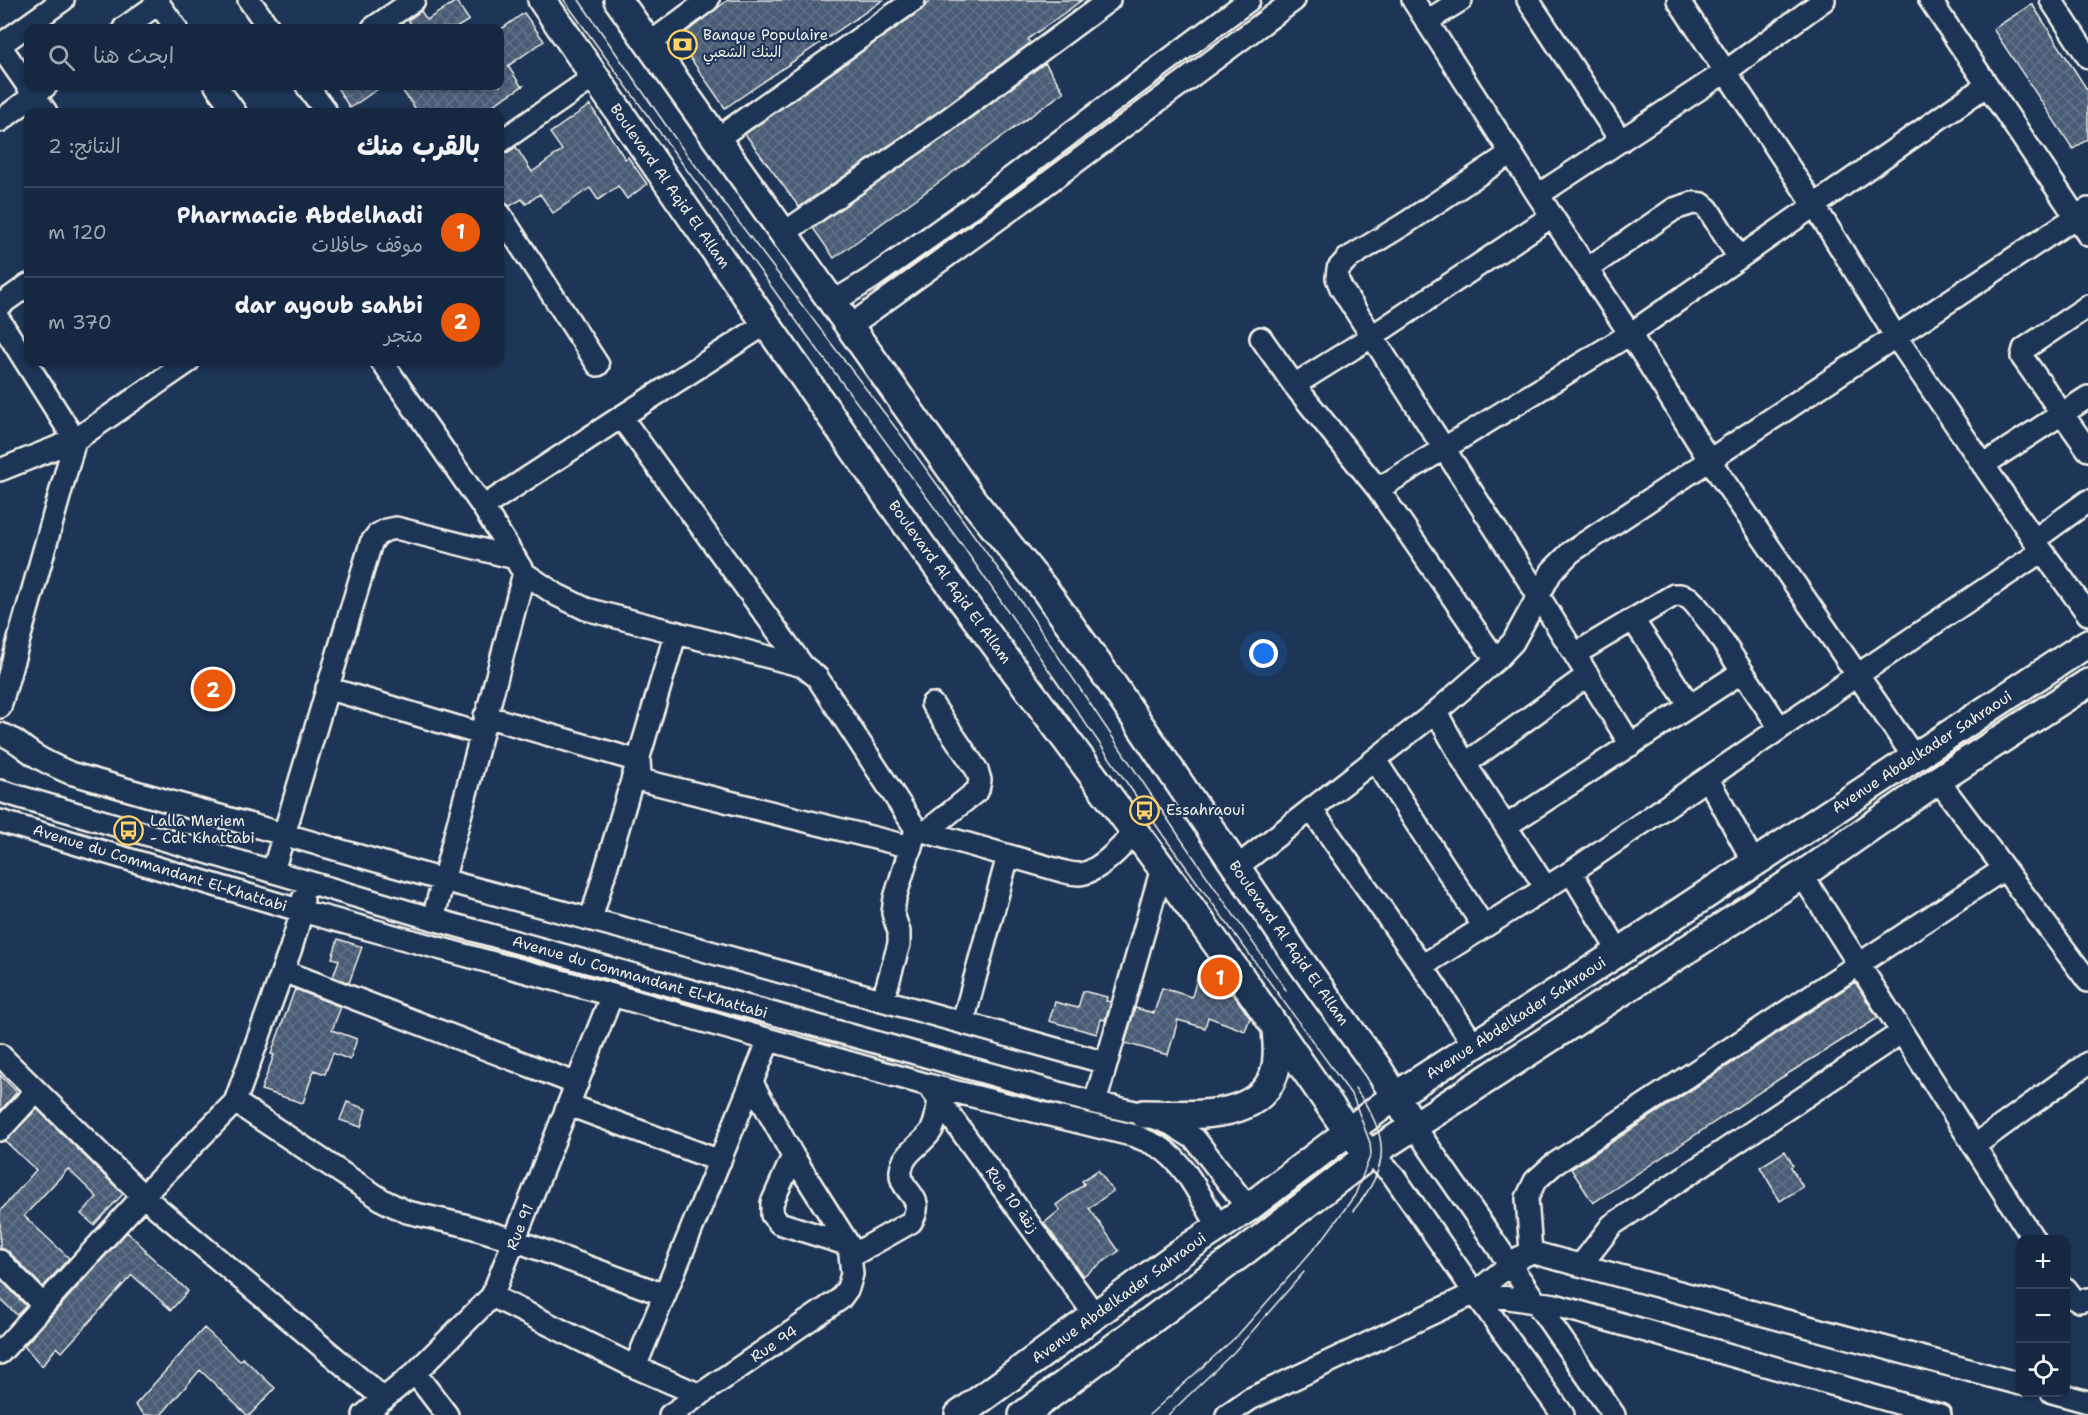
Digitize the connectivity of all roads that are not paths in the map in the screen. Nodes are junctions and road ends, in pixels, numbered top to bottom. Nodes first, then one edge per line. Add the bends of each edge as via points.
1 (249, 0) edge
2 (414, 0) edge
3 (542, 0) edge
4 (618, 0) edge
5 (708, 0) edge
6 (914, 0) edge
7 (1249, 0) edge
8 (1294, 0) edge
9 (1413, 0) edge
10 (1461, 0) edge
11 (1528, 0) edge
12 (1678, 0) edge
13 (1824, 0) edge
14 (1930, 0) edge
15 (2050, 0) edge
16 (59, 1) edge
17 (158, 2) edge
18 (1099, 3) edge
19 (1427, 21) junction
20 (29, 24) edge
21 (129, 24) edge
22 (173, 24) edge
23 (266, 24) edge
24 (379, 24) edge
25 (24, 28) edge
26 (649, 44) junction
27 (0, 46) edge
28 (2088, 57) edge
29 (1725, 72) junction
30 (24, 73) edge
31 (594, 77) junction
32 (1988, 86) junction
33 (39, 90) edge
34 (219, 90) edge
35 (310, 90) edge
36 (45, 108) edge
37 (232, 108) edge
38 (323, 108) edge
39 (0, 121) edge
40 (718, 138) junction
41 (504, 139) edge
42 (1621, 141) junction
43 (1511, 153) junction
44 (1538, 195) junction
45 (1814, 205) junction
46 (1552, 216) junction
47 (504, 220) edge
48 (2084, 220) edge
49 (784, 234) junction
50 (1739, 258) junction
51 (1587, 269) junction
52 (24, 288) edge
53 (833, 302) junction
54 (0, 305) edge
55 (2088, 306) edge
56 (0, 321) edge
57 (767, 323) junction
58 (850, 326) junction
59 (1630, 334) junction
60 (1371, 337) junction
61 (1896, 337) junction
62 (1261, 338) dead end
63 (24, 359) edge
64 (598, 365) dead end
65 (28, 366) edge
66 (182, 366) edge
67 (385, 366) edge
68 (1294, 385) junction
69 (2088, 397) edge
70 (2062, 413) junction
71 (621, 417) junction
72 (75, 440) junction
73 (1444, 448) junction
74 (2088, 450) edge
75 (1710, 462) junction
76 (1983, 465) junction
77 (0, 470) edge
78 (1378, 489) junction
79 (2088, 501) edge
80 (483, 507) junction
81 (2038, 546) junction
82 (520, 566) junction
83 (1538, 595) junction
84 (2088, 614) edge
85 (1633, 620) junction
86 (676, 632) junction
87 (2088, 643) edge
88 (1575, 654) junction
89 (1496, 660) junction
90 (803, 666) junction
91 (1742, 672) junction
92 (1588, 675) junction
93 (1856, 676) junction
94 (2088, 683) edge
95 (327, 688) junction
96 (932, 705) dead end
97 (1690, 706) junction
98 (0, 707) edge
99 (1436, 712) junction
100 (483, 725) junction
101 (1780, 728) junction
102 (0, 734) edge
103 (1631, 745) junction
104 (1914, 757) junction
105 (639, 760) junction
106 (1374, 760) junction
107 (1465, 764) junction
108 (1708, 778) junction
109 (1938, 780) junction
110 (0, 791) edge
111 (1311, 809) junction
112 (0, 821) edge
113 (1506, 826) junction
114 (1135, 831) junction
115 (284, 832) junction
116 (918, 836) junction
117 (1008, 856) junction
118 (1754, 862) junction
119 (1237, 867) junction
120 (1162, 868) junction
121 (2004, 869) junction
122 (273, 871) junction
123 (1571, 872) junction
124 (1802, 875) junction
125 (443, 880) junction
126 (304, 881) junction
127 (1546, 888) junction
128 (302, 911) junction
129 (433, 919) junction
130 (591, 919) junction
131 (1484, 927) junction
132 (1619, 952) junction
133 (1859, 965) junction
134 (1422, 966) junction
135 (283, 971) junction
136 (2088, 981) edge
137 (612, 995) junction
138 (883, 1000) junction
139 (963, 1022) junction
140 (1276, 1028) junction
141 (1902, 1032) junction
142 (769, 1040) junction
143 (1474, 1045) junction
144 (0, 1055) edge
145 (1106, 1063) junction
146 (2088, 1063) edge
147 (752, 1083) junction
148 (577, 1084) junction
149 (36, 1091) junction
150 (933, 1092) junction
151 (1395, 1096) junction
152 (235, 1102) junction
153 (1095, 1103) junction
154 (569, 1105) junction
155 (1144, 1114) junction
156 (1414, 1126) junction
157 (0, 1130) edge
158 (1349, 1133) junction
159 (1974, 1146) junction
160 (1371, 1154) junction
161 (793, 1156) junction
162 (720, 1161) junction
163 (143, 1196) junction
164 (1248, 1208) junction
165 (1219, 1227) junction
166 (2031, 1235) edge
167 (514, 1240) junction
168 (850, 1251) junction
169 (1531, 1252) junction
170 (0, 1261) edge
171 (1581, 1265) junction
172 (1511, 1266) junction
173 (1475, 1293) junction
174 (2070, 1293) edge
175 (665, 1295) junction
176 (492, 1296) junction
177 (2088, 1299) edge
178 (1534, 1301) junction
179 (44, 1305) junction
180 (1095, 1315) junction
181 (0, 1353) edge
182 (635, 1367) junction
183 (415, 1373) junction
184 (2016, 1383) edge
185 (700, 1395) junction
186 (2070, 1397) edge
187 (384, 1398) junction
188 (2088, 1402) edge
189 (364, 1415) edge
190 (447, 1415) edge
191 (670, 1415) edge
192 (959, 1415) edge
193 (1023, 1415) edge
194 (1227, 1415) edge
195 (1563, 1415) edge
196 (1614, 1415) edge
197 (1940, 1415) edge

1 - 23 street
2 - 24 street
3 - 31 main road, Boulevard Al Aqid El Allam
4 - 26 main road, Boulevard Al Aqid El Allam
5 - 26 street
6 - 40 street
7 - 53 street via 972,207
8 - 58 street
9 - 19 street
10 - 19 street
11 - 42 street
12 - 29 street
13 - 29 street
14 - 32 street
15 - 28 street
16 - 20 street
17 - 21 street
17 - 22 street
18 - 49 street via 939,126
19 - 43 street
25 - 27 street
26 - 40 main road, Boulevard Al Aqid El Allam
27 - 30 street
29 - 42 street
29 - 45 street
31 - 41 street
31 - 57 main road, Boulevard Al Aqid El Allam
32 - 45 street
32 - 48 street
33 - 36 street
33 - 39 street
34 - 37 street
35 - 38 street
40 - 49 main road, Boulevard Al Aqid El Allam
42 - 44 street
43 - 44 street
43 - 60 street via 1347,259 1338,269 1341,288
44 - 46 street
45 - 50 street
45 - 61 street
46 - 51 street
46 - 60 street
47 - 64 street
48 - 61 street
49 - 53 main road, Boulevard Al Aqid El Allam
50 - 51 street via 1708,209 1693,202 1674,208
50 - 59 street
51 - 59 street
52 - 54 street
53 - 58 main road, Boulevard Al Aqid El Allam
55 - 70 street via 2024,349 2022,357
56 - 63 street
57 - 71 street
57 - 114 main road, Boulevard Al Aqid El Allam via 921,545
58 - 119 main road, Boulevard Al Aqid El Allam via 974,502 1074,630
59 - 73 street
59 - 75 street
60 - 68 street
60 - 73 street
61 - 75 street
61 - 76 street
62 - 68 street
65 - 72 street
66 - 72 street
67 - 80 street
68 - 78 street
69 - 70 street
70 - 74 street
70 - 76 street
71 - 80 street
71 - 90 street
72 - 77 street
72 - 98 street
73 - 78 street
73 - 83 street
75 - 83 street via 1571,552 1552,571
75 - 93 street
76 - 81 street
78 - 89 street
79 - 81 street
80 - 82 street
81 - 84 street
81 - 93 street
82 - 86 street via 556,595 586,609
82 - 95 street via 405,529 386,530 377,535 371,543
82 - 100 street
83 - 88 street
83 - 89 street via 1513,642
85 - 88 street
85 - 91 street via 1674,595 1689,598
85 - 97 street
86 - 90 street
86 - 105 street
87 - 104 main road, Avenue Abdelkader Sahraoui
88 - 92 street
89 - 99 street
90 - 116 street via 817,677
91 - 97 street
91 - 101 street
92 - 103 street
92 - 107 street
93 - 101 street
93 - 104 street
94 - 109 main road
95 - 100 street
95 - 115 street
96 - 116 street via 980,780 978,790
97 - 103 street
99 - 106 street
99 - 107 street
100 - 105 street
100 - 125 street
101 - 108 street
102 - 115 street via 70,773
103 - 113 street
104 - 118 main road, Avenue Abdelkader Sahraoui
105 - 116 street via 640,775 645,781
105 - 130 street
106 - 111 street
106 - 131 street
107 - 113 street
108 - 118 street
108 - 123 street
109 - 121 street
109 - 124 main road
110 - 122 street, Avenue du Commandant El-Khattabi
111 - 119 street
111 - 134 street
112 - 128 street, Avenue du Commandant El-Khattabi
113 - 127 street
114 - 117 street via 1094,869 1080,874
114 - 120 main road, Boulevard Al Aqid El Allam
115 - 122 street
115 - 125 street
116 - 117 street
116 - 138 street via 892,913 899,932 898,944
117 - 139 street
118 - 132 main road, Avenue Abdelkader Sahraoui
119 - 151 main road, Boulevard Al Aqid El Allam
120 - 140 main road, Boulevard Al Aqid El Allam
120 - 145 street
121 - 133 street
121 - 136 street
122 - 126 street, Avenue du Commandant El-Khattabi
123 - 127 street
123 - 132 street
124 - 133 street
124 - 156 main road
125 - 129 street
125 - 130 street
126 - 128 street
126 - 129 street, Avenue du Commandant El-Khattabi
127 - 131 street
128 - 135 street
128 - 137 street, Avenue du Commandant El-Khattabi
129 - 153 street, Avenue du Commandant El-Khattabi
130 - 138 street
131 - 134 street
132 - 143 main road, Avenue Abdelkader Sahraoui
133 - 141 street
133 - 169 street via 1534,1181 1527,1198
134 - 143 street
135 - 148 street
135 - 152 street
137 - 142 street, Avenue du Commandant El-Khattabi
137 - 148 street, Rue 91
138 - 139 street
139 - 145 street
140 - 155 main road via 1277,1061 1273,1076 1256,1099 1221,1112
140 - 158 main road, Boulevard Al Aqid El Allam
141 - 159 street
141 - 171 street via 1612,1225
142 - 147 street
142 - 150 street, Avenue du Commandant El-Khattabi
143 - 151 main road, Avenue Abdelkader Sahraoui
144 - 149 street
145 - 153 street
146 - 159 street
147 - 161 street
147 - 162 street
148 - 154 street, Rue 91
149 - 157 street
149 - 163 street
150 - 165 street, Avenue du Commandant El-Khattabi via 1135,1136 1160,1147 1182,1169
150 - 168 street via 936,1118 931,1131 911,1151 900,1174 916,1201 917,1213 911,1222
150 - 180 street, Rue 10 زنقة
151 - 156 main road, Boulevard Al Aqid El Allam
151 - 158 main road, Avenue Abdelkader Sahraoui
152 - 163 street
152 - 167 street via 384,1201 407,1212
153 - 155 street, Avenue du Commandant El-Khattabi
154 - 162 street
154 - 167 street, Rue 91
155 - 164 street, Avenue du Commandant El-Khattabi via 1195,1139
156 - 160 main road
156 - 172 street
158 - 160 main road, Boulevard Al Aqid El Allam
158 - 164 main road, Avenue Abdelkader Sahraoui
159 - 166 street
160 - 173 street via 1393,1175
160 - 193 main road
161 - 168 street
161 - 168 street via 772,1203 772,1215 779,1223
162 - 175 street
163 - 179 street
163 - 187 street
164 - 165 main road, Avenue Abdelkader Sahraoui
165 - 180 main road, Avenue Abdelkader Sahraoui
167 - 175 street
167 - 176 street, Rue 91
168 - 185 street, Rue 94 via 852,1274 840,1299
169 - 171 street
169 - 172 street
170 - 179 street
171 - 184 street
172 - 173 street
172 - 178 street
173 - 178 street
173 - 194 street via 1260,1395
173 - 195 street
174 - 177 street via 2079,1301
175 - 182 street
176 - 182 street
176 - 183 street, Rue 91
178 - 196 street
178 - 197 street
179 - 181 street
180 - 192 main road, Avenue Abdelkader Sahraoui
182 - 185 street
183 - 187 street, Rue 91
183 - 190 street
185 - 191 street, Rue 94
186 - 188 street
187 - 189 street, Rue 91

